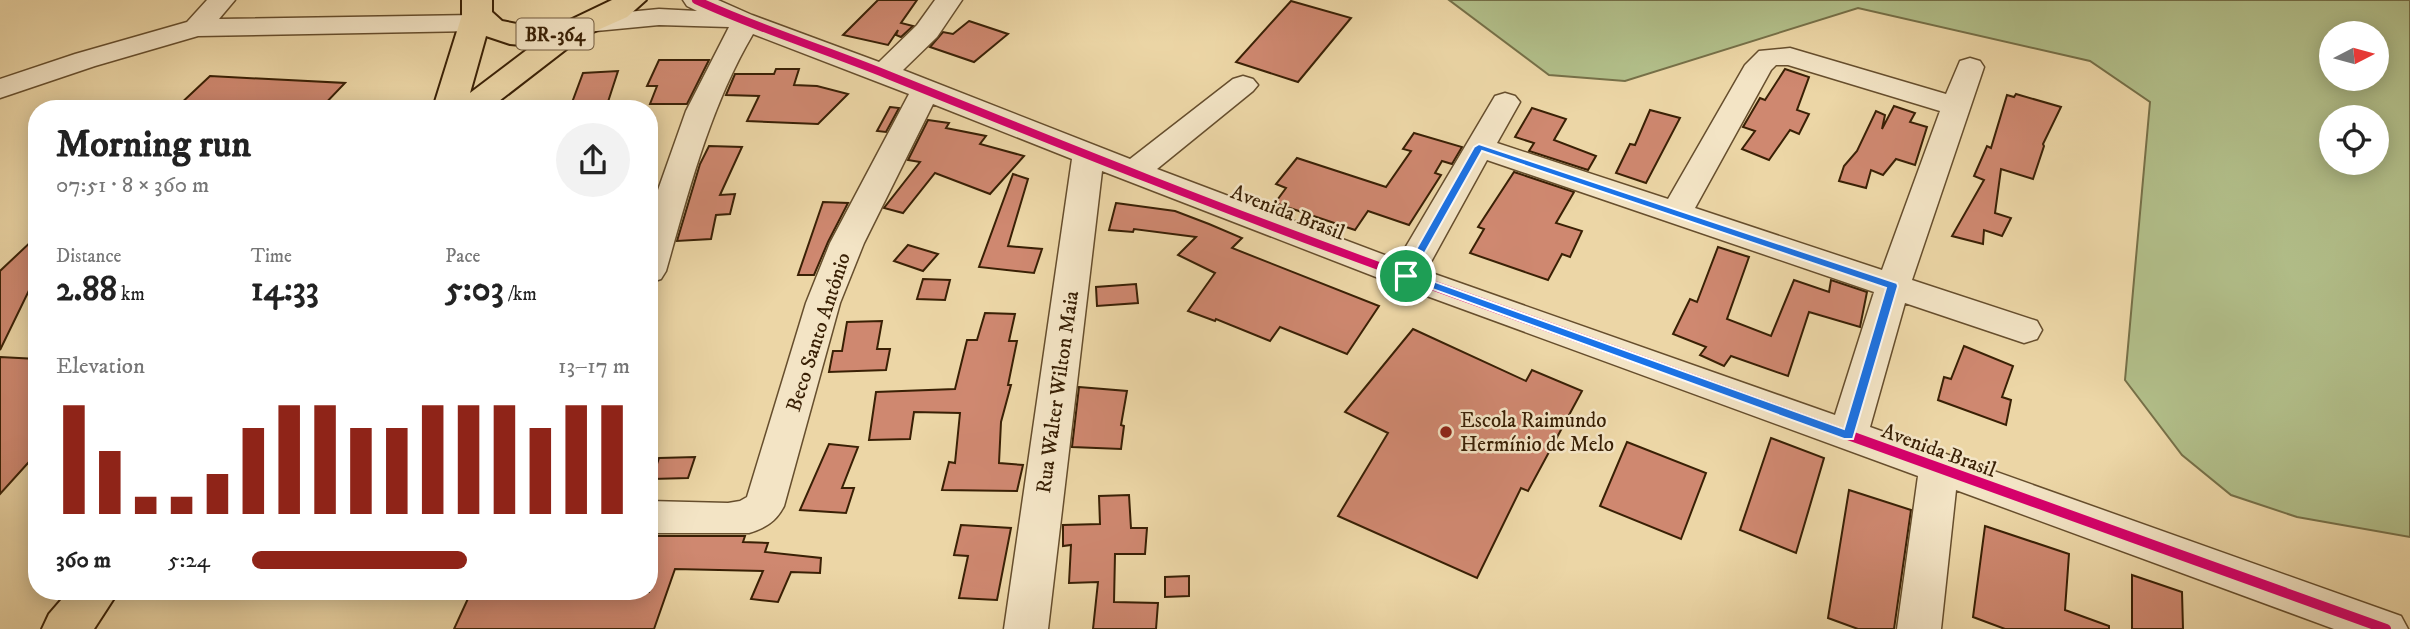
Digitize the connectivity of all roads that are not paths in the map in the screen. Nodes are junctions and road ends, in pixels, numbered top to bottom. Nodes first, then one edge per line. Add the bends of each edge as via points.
1 (222, 0) edge
2 (631, 0) edge
3 (696, 0) edge
4 (949, 0) edge
5 (474, 10) edge
6 (744, 21) junction
7 (584, 27) junction
8 (197, 28) junction
9 (1970, 67) dead end
10 (884, 73) junction
11 (1243, 85) dead end
12 (0, 89) edge
13 (926, 89) junction
14 (451, 100) edge
15 (481, 100) edge
16 (1505, 102) dead end
17 (1956, 107) junction
18 (1479, 147) junction
19 (1088, 155) junction
20 (1133, 172) junction
21 (1676, 213) junction
22 (658, 241) edge
23 (1406, 276) junction
24 (1893, 286) junction
25 (2024, 330) dead end
26 (1848, 436) junction
27 (1939, 468) junction
28 (658, 517) edge
29 (89, 600) edge
30 (65, 629) edge
31 (1026, 629) edge
32 (1919, 629) edge
33 (2386, 629) edge

1 - 8 street
2 - 7 main road, BR-364 via 616,13
3 - 6 street, Avenida Brasil
4 - 10 street via 927,31
5 - 7 main road, BR-364 via 484,23 511,34 540,35
5 - 8 street
5 - 14 main road
6 - 7 street, Avenida Brasil via 659,17
6 - 10 street, Avenida Brasil
6 - 22 street via 715,78
7 - 15 main road, BR-364
8 - 12 street
9 - 17 street
10 - 13 street, Avenida Brasil
11 - 20 street
13 - 19 street, Avenida Brasil
13 - 28 street, Beco Santo Antônio via 847,243 823,303 764,506 749,517
16 - 18 street
17 - 21 street via 1790,56 1769,57 1759,65
17 - 24 street
18 - 21 street
18 - 23 street
19 - 20 street, Avenida Brasil
19 - 31 street, Rua Walter Wilton Maia
20 - 23 street, Avenida Brasil
21 - 24 street
23 - 26 street, Avenida Brasil
24 - 25 street
24 - 26 street
26 - 27 street, Avenida Brasil
27 - 32 street
27 - 33 street, Avenida Brasil
29 - 30 main road

